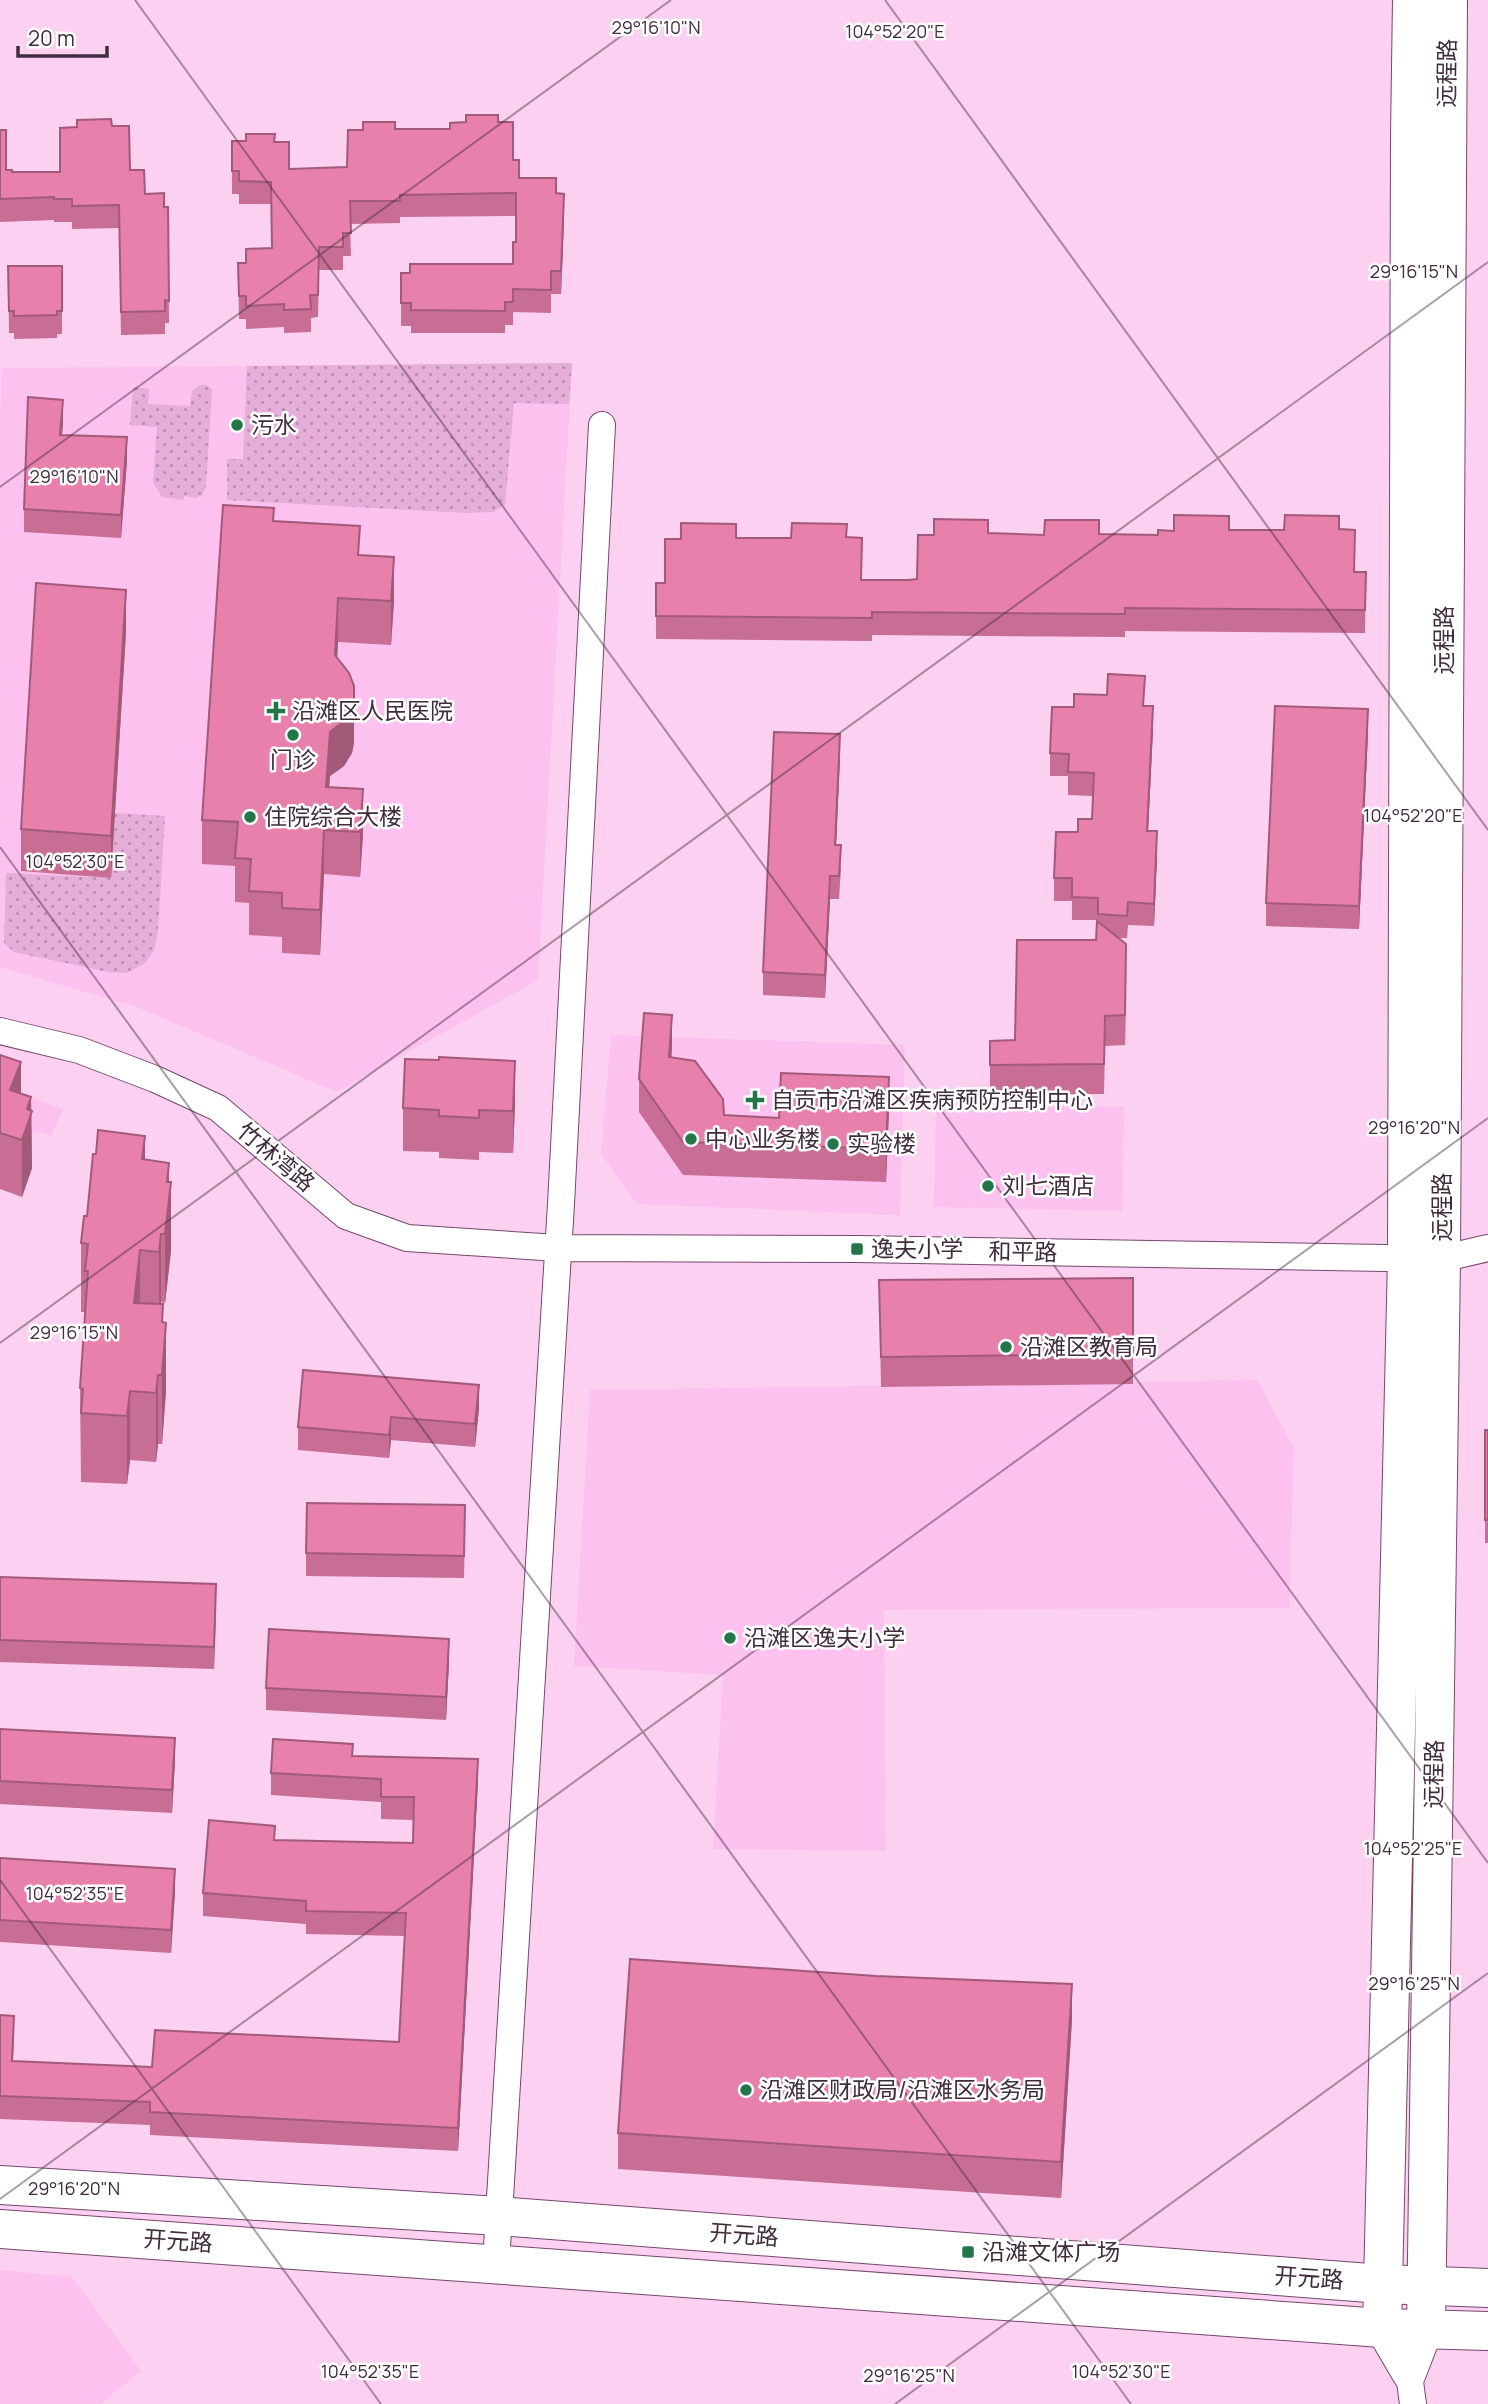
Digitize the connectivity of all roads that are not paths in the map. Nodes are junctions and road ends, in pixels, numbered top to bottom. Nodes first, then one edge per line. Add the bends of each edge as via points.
1 (1412, 0) edge
2 (1448, 0) edge
3 (602, 425) dead end
4 (0, 1031) edge
5 (558, 1248) junction
6 (1488, 1248) edge
7 (1424, 1258) junction
8 (0, 2185) edge
9 (499, 2216) junction
10 (0, 2229) edge
11 (496, 2263) junction
12 (1382, 2284) junction
13 (1428, 2287) junction
14 (1488, 2288) edge
15 (1382, 2328) junction
16 (1426, 2330) junction
17 (1488, 2331) edge
18 (1411, 2389) edge

1 - 7 main road, 远程路
2 - 7 main road, 远程路
3 - 5 street
4 - 5 street, 竹林湾路 via 79,1050 218,1108 346,1216 407,1238
5 - 7 street, 和平路
5 - 9 street
6 - 7 street, 和平路
7 - 12 main road, 远程路
7 - 13 main road, 远程路
8 - 9 main road, 开元路
9 - 11 street
9 - 12 main road, 开元路
10 - 11 main road, 开元路
11 - 15 main road, 开元路
12 - 13 main road, 开元路
12 - 15 main road, 远程路
13 - 14 main road, 开元路
13 - 16 main road, 远程路
15 - 16 main road, 开元路
15 - 18 street
16 - 17 main road, 开元路
16 - 18 street

